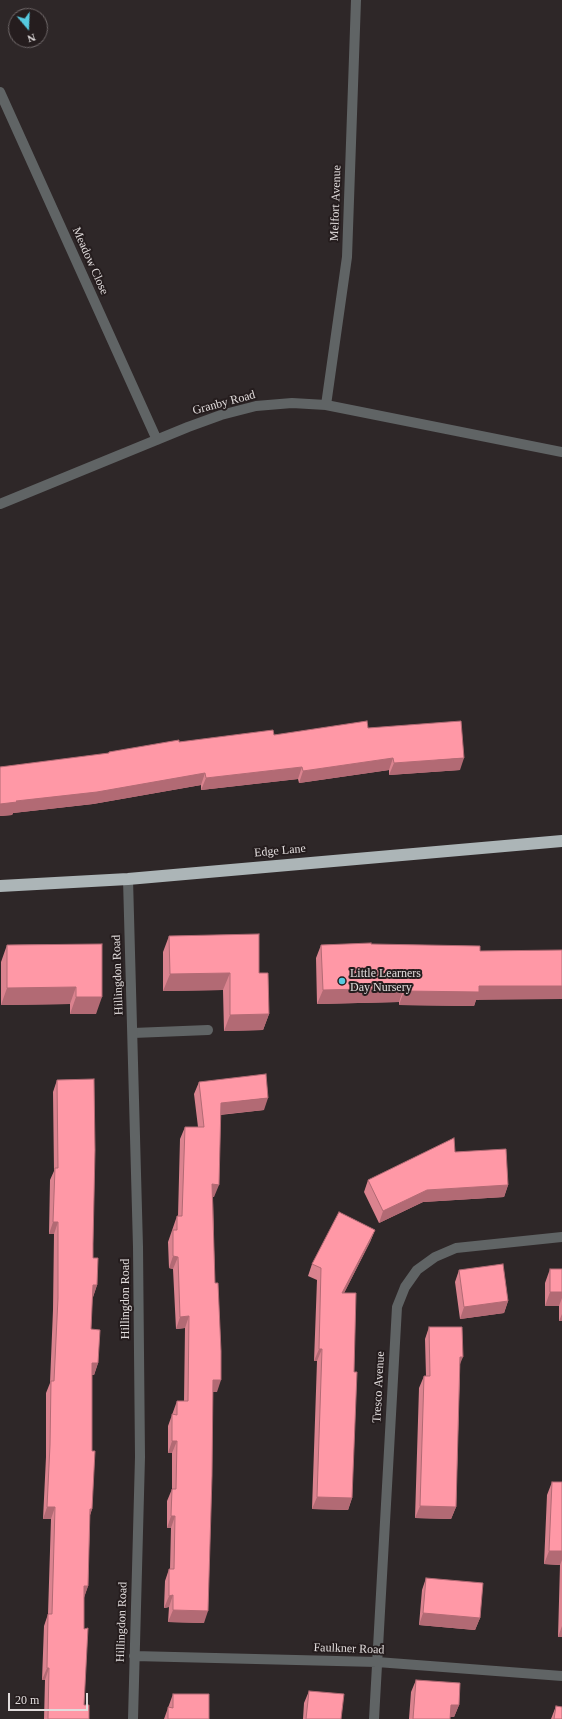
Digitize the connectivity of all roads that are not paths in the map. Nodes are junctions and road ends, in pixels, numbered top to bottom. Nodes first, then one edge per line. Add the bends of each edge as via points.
1 (356, 0) edge
2 (0, 92) edge
3 (326, 405) junction
4 (157, 440) junction
5 (562, 452) edge
6 (0, 504) edge
7 (562, 841) edge
8 (128, 879) junction
9 (0, 886) edge
10 (208, 1030) dead end
11 (132, 1033) junction
12 (562, 1237) edge
13 (134, 1656) junction
14 (377, 1662) junction
15 (562, 1676) edge
16 (133, 1719) edge
17 (374, 1719) edge

1 - 3 street, Melfort Avenue via 347,258
2 - 4 street, Meadow Close
3 - 4 street, Granby Road via 292,403 256,406
3 - 5 street, Granby Road
4 - 6 street, Granby Road
7 - 8 highway, Edge Lane
8 - 9 highway, Edge Lane
8 - 11 street, Hillingdon Road
10 - 11 street
11 - 13 street, Hillingdon Road via 140,1450
12 - 14 street, Tresco Avenue via 456,1248 435,1257 417,1270 405,1287 397,1307
13 - 14 street, Faulkner Road
13 - 16 street, Hillingdon Road
14 - 15 street, Faulkner Road
14 - 17 street, Tresco Avenue

